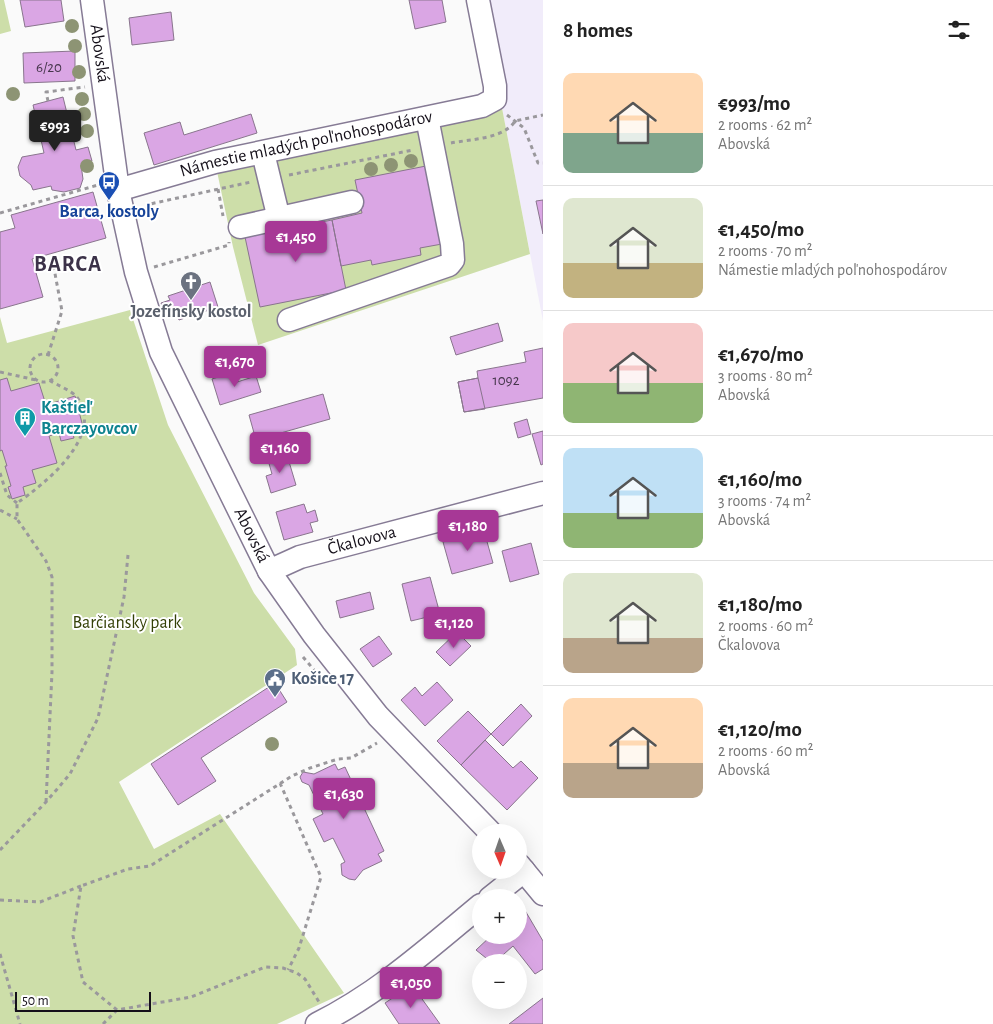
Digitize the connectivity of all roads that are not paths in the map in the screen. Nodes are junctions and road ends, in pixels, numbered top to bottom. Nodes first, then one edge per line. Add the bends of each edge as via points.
1 (92, 0) edge
2 (478, 0) edge
3 (427, 118) junction
4 (263, 153) junction
5 (109, 187) junction
6 (352, 202) dead end
7 (278, 219) junction
8 (230, 227) road end
9 (290, 320) dead end
10 (543, 492) edge
11 (269, 571) junction
12 (482, 824) edge
13 (528, 876) edge
14 (510, 879) edge
15 (499, 889) edge
16 (543, 894) edge
17 (472, 912) edge
18 (319, 1015) edge

1 - 5 street, Abovská
2 - 3 street, Námestie mladých poľnohospodárov via 495,100
3 - 4 street, Námestie mladých poľnohospodárov
3 - 9 street via 454,255 449,265
4 - 5 street, Námestie mladých poľnohospodárov
4 - 7 street
5 - 11 street, Abovská via 162,352
6 - 7 street
7 - 8 street
10 - 11 street, Čkalovova via 300,557
11 - 12 street, Abovská via 378,716
13 - 16 street
14 - 15 street
17 - 18 street via 376,989

